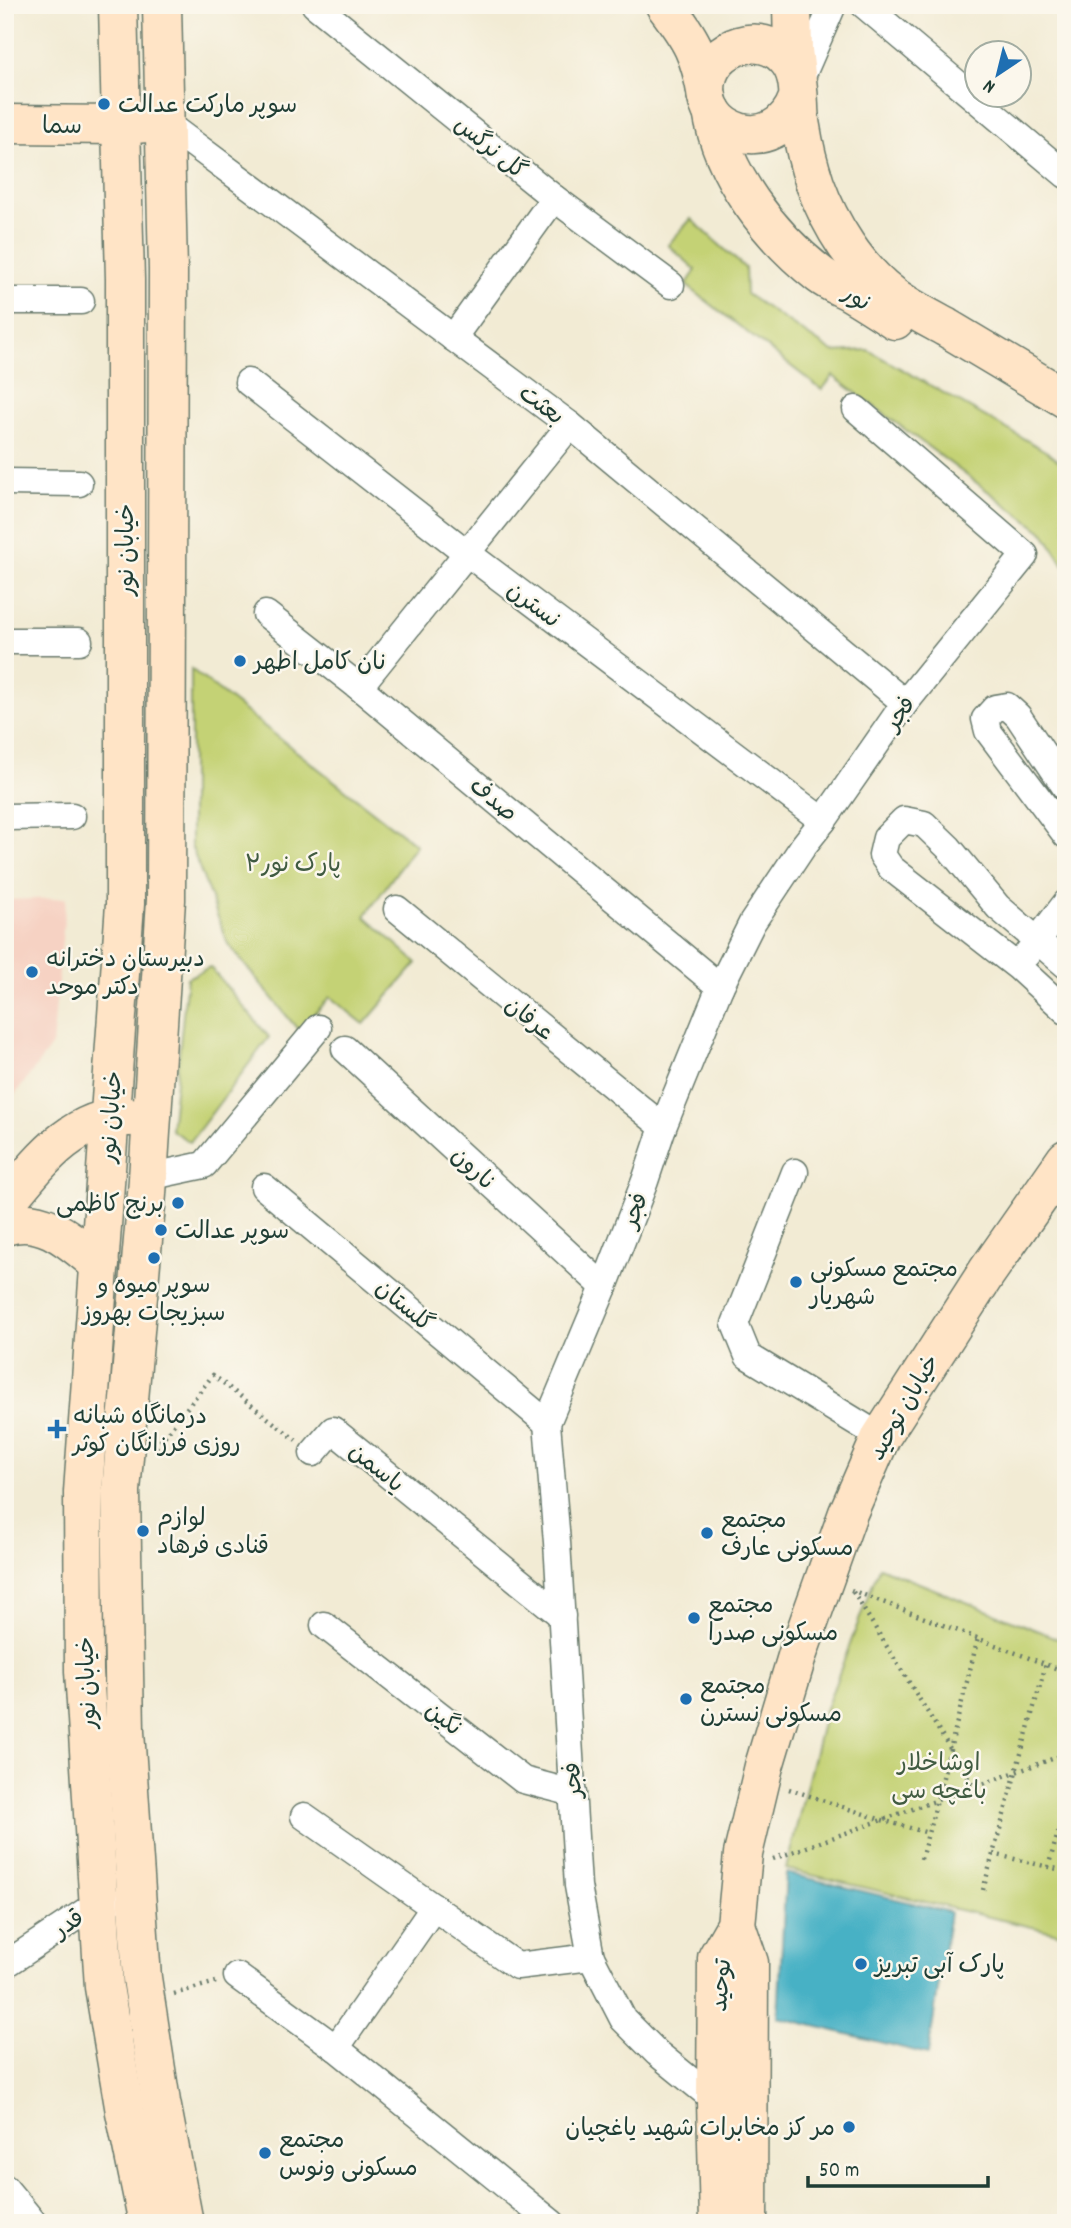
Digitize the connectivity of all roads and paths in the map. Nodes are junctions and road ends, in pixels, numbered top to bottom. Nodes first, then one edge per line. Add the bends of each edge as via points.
1 (118, 5) edge
2 (162, 5) edge
3 (315, 5) edge
4 (665, 5) edge
5 (683, 5) edge
6 (777, 5) edge
7 (792, 5) edge
8 (833, 5) edge
9 (864, 5) edge
10 (742, 44) junction
11 (797, 86) junction
12 (710, 104) junction
13 (164, 122) junction
14 (5, 124) edge
15 (120, 125) junction
16 (1066, 175) edge
17 (554, 198) junction
18 (671, 285) dead end
19 (5, 301) edge
20 (81, 301) dead end
21 (453, 338) junction
22 (248, 382) dead end
23 (1066, 399) edge
24 (856, 409) dead end
25 (570, 425) junction
26 (1066, 425) edge
27 (5, 482) edge
28 (79, 483) dead end
29 (467, 553) junction
30 (266, 614) dead end
31 (5, 640) edge
32 (79, 642) dead end
33 (359, 687) junction
34 (905, 703) junction
35 (1066, 788) edge
36 (72, 816) dead end
37 (5, 817) edge
38 (823, 821) junction
39 (1066, 835) edge
40 (1066, 903) edge
41 (397, 909) dead end
42 (1037, 941) junction
43 (1066, 965) edge
44 (1018, 967) junction
45 (720, 987) junction
46 (1066, 1011) edge
47 (318, 1028) dead end
48 (345, 1049) dead end
49 (110, 1116) junction
50 (151, 1118) junction
51 (663, 1127) junction
52 (1066, 1159) edge
53 (795, 1172) dead end
54 (148, 1177) junction
55 (264, 1187) dead end
56 (5, 1204) edge
57 (5, 1226) edge
58 (100, 1265) junction
59 (604, 1287) junction
60 (547, 1423) junction
61 (881, 1437) junction
62 (154, 1449) dead end
63 (313, 1453) joint
64 (838, 1585) junction
65 (562, 1616) junction
66 (324, 1625) dead end
67 (978, 1638) junction
68 (1046, 1664) junction
69 (1066, 1672) edge
70 (950, 1747) junction
71 (1066, 1754) edge
72 (1015, 1773) junction
73 (761, 1780) junction
74 (974, 1787) junction
75 (573, 1793) junction
76 (937, 1801) junction
77 (1066, 1806) edge
78 (304, 1816) dead end
79 (882, 1820) junction
80 (928, 1833) junction
81 (993, 1854) junction
82 (921, 1859) dead end
83 (1048, 1867) junction
84 (741, 1871) junction
85 (1066, 1871) edge
86 (983, 1890) dead end
87 (137, 1898) junction
88 (98, 1903) junction
89 (434, 1907) junction
90 (736, 1925) joint
91 (591, 1957) junction
92 (5, 1965) edge
93 (237, 1976) joint
94 (146, 2002) junction
95 (336, 2048) junction
96 (732, 2100) junction
97 (5, 2188) edge
98 (34, 2223) edge
99 (148, 2223) edge
100 (184, 2223) edge
101 (552, 2223) edge
102 (719, 2223) edge
103 (748, 2223) edge

1 - 15 main road, خیابان نور
2 - 13 main road, خیابان نور
3 - 17 street, گل نرگس
4 - 12 main road, نور via 689,36
5 - 10 main road via 699,26 724,41
6 - 10 main road
7 - 11 main road, نور
8 - 11 street
9 - 16 street
10 - 11 main road via 771,47 785,56 794,69
10 - 12 main road via 724,52 713,65 707,81
11 - 12 main road via 793,111 773,130 759,134 732,130
11 - 23 main road, نور via 800,125 815,183 860,264 892,296
12 - 26 main road, نور via 729,168 780,236 814,270
13 - 15 main road, سما
13 - 21 street, بعثت
13 - 50 main road, خیابان نور via 168,270 166,900
14 - 15 main road, سما
15 - 49 main road, خیابان نور via 125,302 125,904
17 - 18 street, گل نرگس
17 - 21 street
19 - 20 street
21 - 25 street, بعثت
22 - 29 street, نسترن
24 - 34 street, فجر via 1025,555
25 - 29 street
25 - 34 street, بعثت
27 - 28 street
29 - 33 street
29 - 38 street, نسترن
30 - 33 street, صدف
31 - 32 street
33 - 45 street, صدف
34 - 38 street, فجر
35 - 39 street via 1017,716 1007,706 995,708 985,719 988,732
36 - 37 street
38 - 45 street, فجر via 752,923
40 - 42 street
41 - 51 street, عرفان
42 - 43 street
42 - 44 street
42 - 44 street via 998,907 924,824 904,820 886,838 883,855 891,869
44 - 46 street
45 - 51 street, فجر
47 - 54 street via 204,1165
48 - 59 street, نارون
49 - 50 main road
49 - 56 main road via 71,1135 43,1157
49 - 58 main road, خیابان نور
50 - 54 main road, خیابان نور
51 - 59 street, فجر
52 - 61 main road, خیابان توحید
53 - 61 street via 736,1324 748,1356
54 - 87 main road, خیابان نور via 121,1491 125,1732
55 - 60 street, گلستان
57 - 58 main road via 20,1221 57,1230
58 - 88 main road, خیابان نور via 83,1492 84,1671
59 - 60 street, فجر
60 - 65 street, فجر
61 - 64 main road, خیابان توحید via 848,1513
62 - 63 path, یاسمن via 213,1375
63 - 65 street, یاسمن via 333,1430
64 - 67 path
64 - 70 path
64 - 73 main road, خیابان توحید via 798,1653
65 - 75 street, فجر
66 - 75 street, نگین via 523,1780
67 - 68 path
67 - 70 path
68 - 69 path
68 - 72 path
70 - 74 path
70 - 76 path
71 - 72 path
72 - 74 path
72 - 81 path
73 - 79 path
73 - 84 main road, خیابان توحید
74 - 76 path
75 - 91 street, فجر via 578,1886
76 - 79 path
76 - 80 path
77 - 83 path
78 - 89 street
79 - 80 path
79 - 84 path
80 - 82 path
81 - 83 path
81 - 86 path
83 - 85 path
84 - 90 main road, خیابان توحید
87 - 88 street, قدر
87 - 94 main road, خیابان نور
88 - 92 street, قدر
88 - 99 main road, خیابان نور via 106,1999
89 - 91 street via 517,1966
89 - 95 street
90 - 96 main road, توحید via 749,1963
91 - 96 street, فجر via 624,2018 657,2053
93 - 94 path
93 - 95 street
94 - 100 main road, خیابان نور
95 - 101 street
96 - 102 main road, توحید
96 - 103 main road, توحید
97 - 98 street

